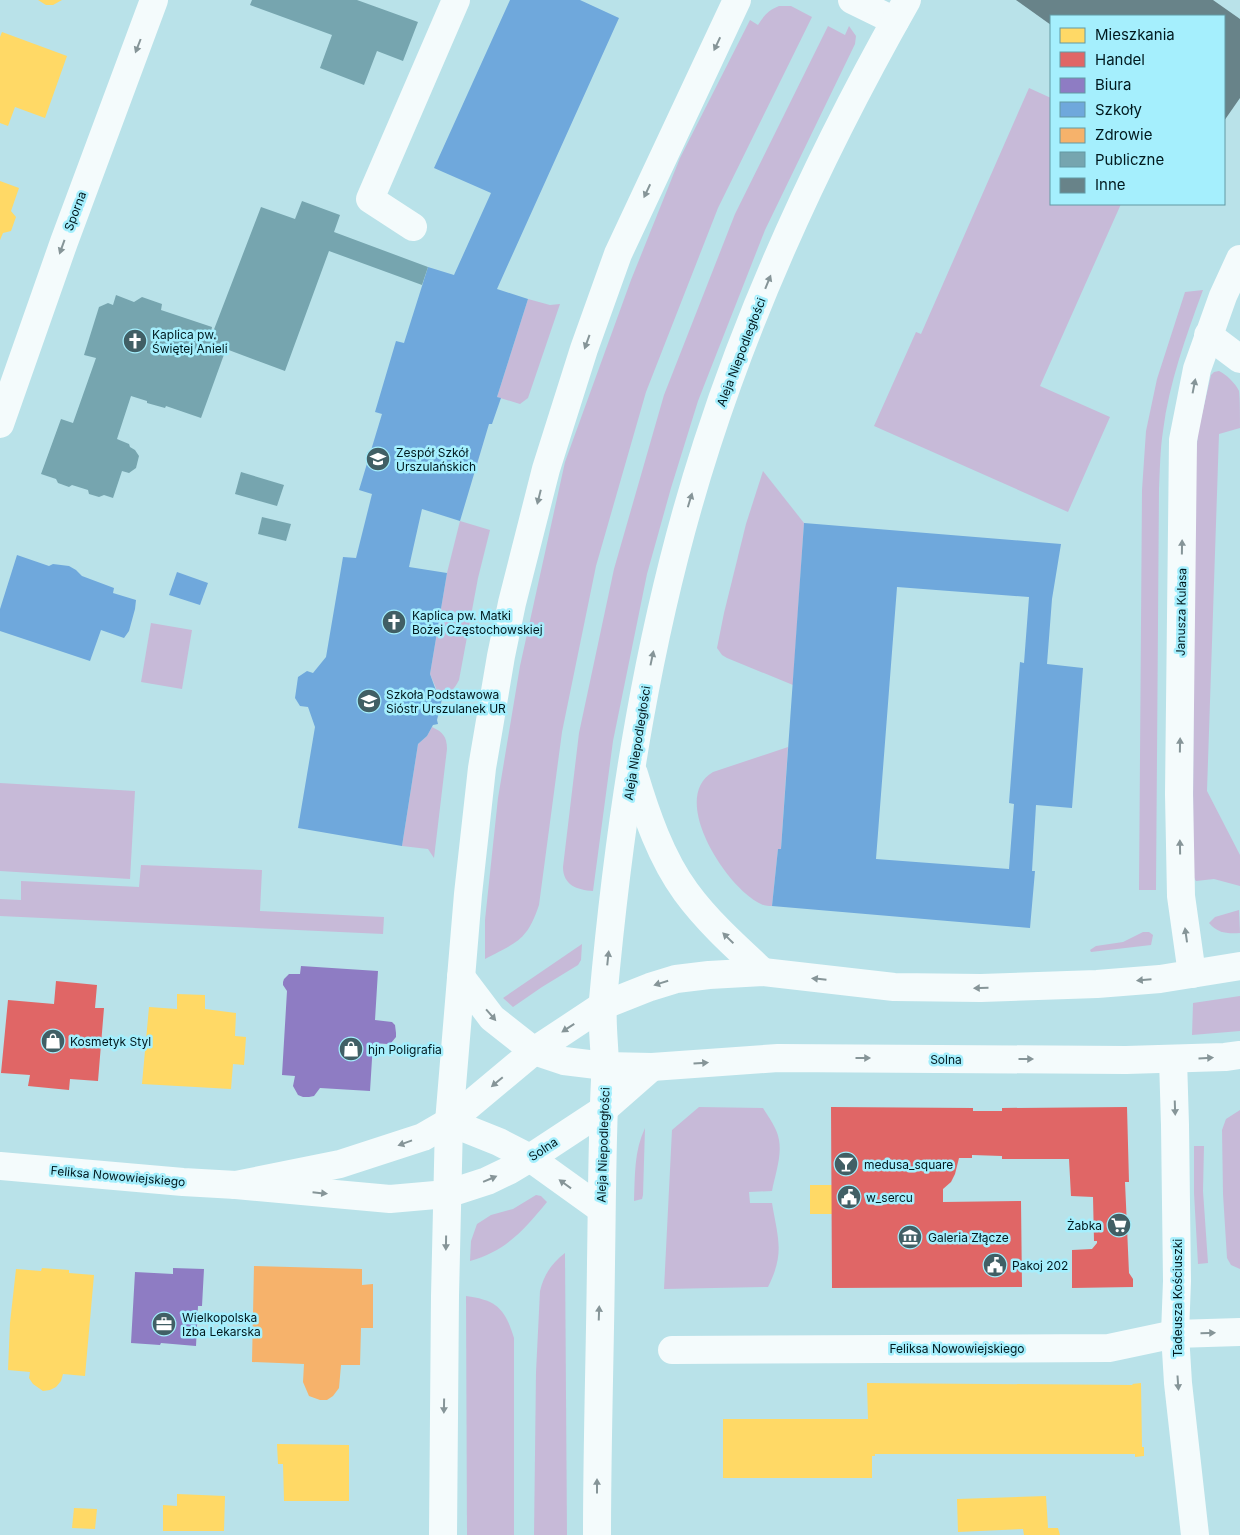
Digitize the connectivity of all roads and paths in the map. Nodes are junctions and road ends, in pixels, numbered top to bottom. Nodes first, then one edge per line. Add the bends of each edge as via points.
1 (154, 0) edge
2 (456, 0) edge
3 (737, 0) edge
4 (852, 0) edge
5 (901, 11) edge
6 (413, 227) dead end
7 (1240, 259) edge
8 (1208, 335) junction
9 (1240, 359) edge
10 (0, 424) edge
11 (632, 767) junction
12 (1240, 966) edge
13 (763, 972) junction
14 (1192, 974) junction
15 (461, 977) junction
16 (602, 1006) junction
17 (534, 1050) junction
18 (1240, 1054) edge
19 (1173, 1059) junction
20 (605, 1066) junction
21 (652, 1067) junction
22 (603, 1110) junction
23 (449, 1122) junction
24 (530, 1158) junction
25 (0, 1166) edge
26 (236, 1185) junction
27 (447, 1194) junction
28 (601, 1209) junction
29 (1240, 1332) edge
30 (1176, 1334) junction
31 (672, 1350) dead end
32 (443, 1535) edge
33 (597, 1535) edge
34 (1195, 1535) edge

1 -> 10 street, Sporna
2 - 6 street via 370,199
3 -> 15 street via 618,254 546,469 512,603 492,708 482,768
4 - 5 street
11 -> 5 street, Aleja Niepodległości via 668,584 707,444 730,376 801,205
7 - 8 street, Janusza Kulasa
8 - 9 street
14 -> 8 street, Janusza Kulasa via 1181,896 1179,794 1183,440
13 -> 11 street via 703,912 677,878 649,819
16 -> 11 street, Aleja Niepodległości
12 - 14 street
14 -> 13 street via 1097,984 981,988 894,987
13 -> 16 street via 676,979
15 -> 17 street, Solna via 492,1018
15 - 23 street
16 -> 17 street
16 - 20 street, Aleja Niepodległości
17 - 20 street, Solna via 564,1061
17 -> 23 street
19 -> 18 street, Solna
21 -> 19 street, Solna via 778,1058
19 -> 30 street, Tadeusza Kościuszki
20 - 21 street, Solna
20 - 22 street, Aleja Niepodległości
21 - 22 street, Solna
22 - 24 street, Solna
22 - 28 street, Aleja Niepodległości
23 - 24 street
23 -> 26 street, Feliksa Nowowiejskiego via 423,1137 340,1164
23 - 27 street
27 -> 24 street, Solna via 487,1181
28 -> 24 street
25 - 26 street, Feliksa Nowowiejskiego
26 -> 27 street, Feliksa Nowowiejskiego via 390,1199
27 -> 32 street
33 -> 28 street, Aleja Niepodległości
30 -> 29 street, Feliksa Nowowiejskiego
30 - 31 street, Feliksa Nowowiejskiego via 1108,1348
30 -> 34 street, Tadeusza Kościuszki via 1178,1383

